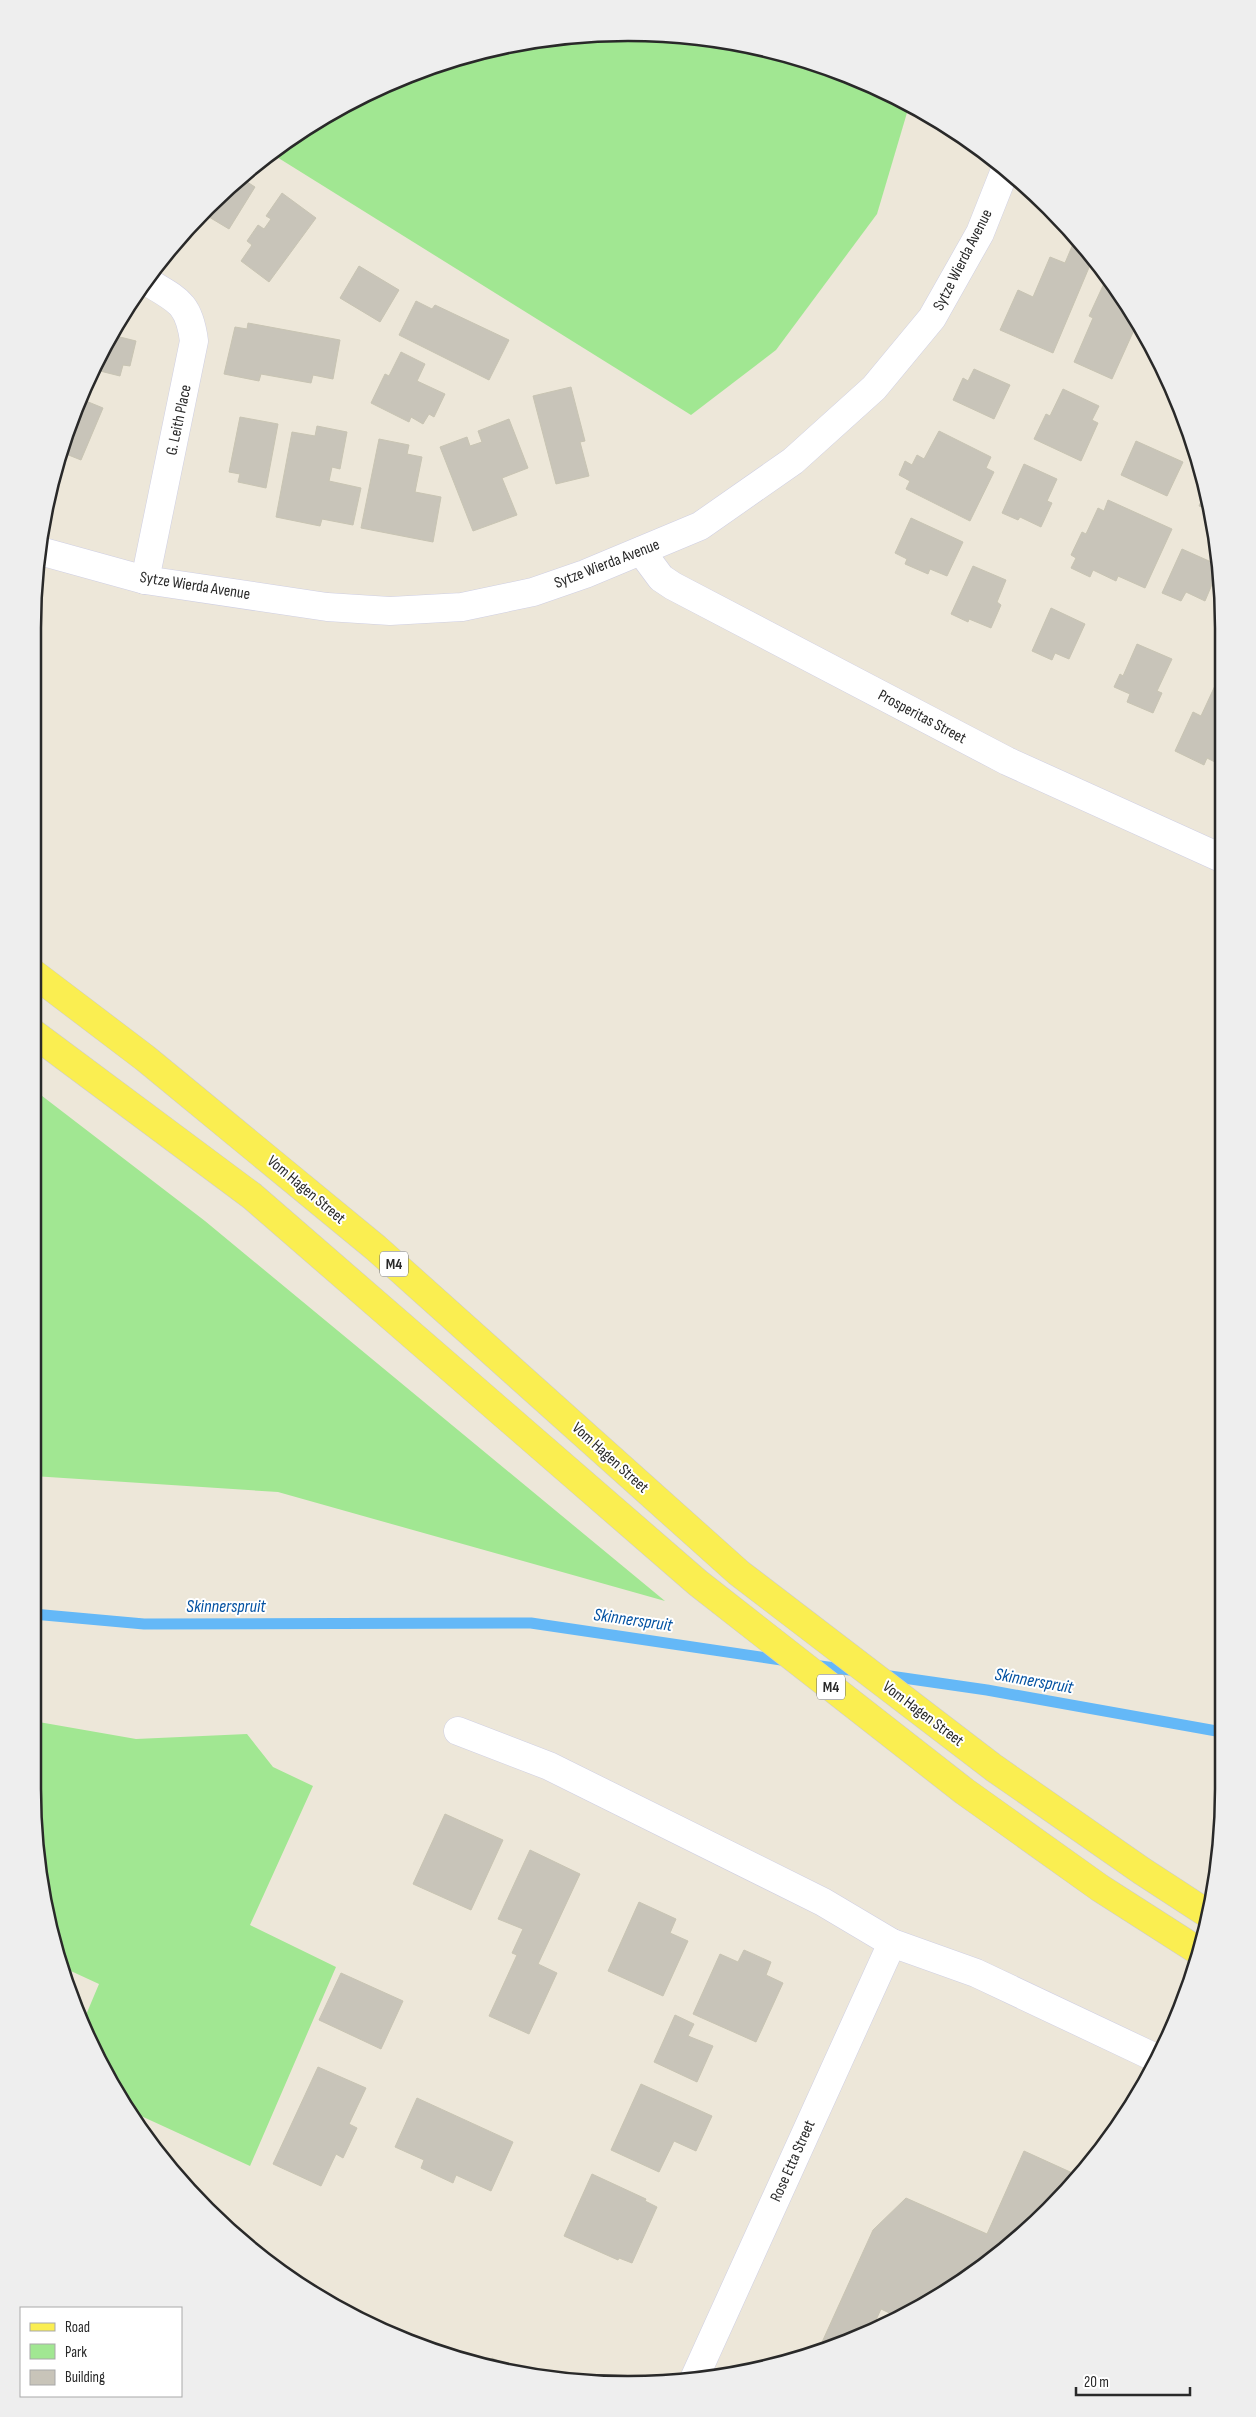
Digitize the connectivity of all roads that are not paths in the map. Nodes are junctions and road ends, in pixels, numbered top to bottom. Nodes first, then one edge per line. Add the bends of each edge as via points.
1 (1002, 177) edge
2 (152, 285) edge
3 (641, 551) junction
4 (46, 552) edge
5 (145, 580) junction
6 (1215, 855) edge
7 (41, 979) edge
8 (41, 1039) edge
9 (458, 1732) dead end
10 (1202, 1910) edge
11 (892, 1943) junction
12 (1193, 1948) edge
13 (1150, 2055) edge
14 (697, 2372) edge

1 - 3 street, Sytze Wierda Avenue via 980,233 937,311 874,388 785,466 700,526
2 - 5 street, G. Leith Place via 186,310 194,341
3 - 5 street, Sytze Wierda Avenue via 533,592 462,607 390,611 326,607
3 - 6 street, Prosperitas Street via 661,578 673,586 1007,762
4 - 5 street, Sytze Wierda Avenue
7 - 10 main road, Vom Hagen Street / M4 via 145,1058 376,1248 739,1574 994,1768
8 - 12 main road, M4 via 252,1196 698,1583 964,1791 1100,1888
9 - 11 street via 549,1766 823,1902
11 - 13 street via 976,1973
11 - 14 street, Rose Etta Street

